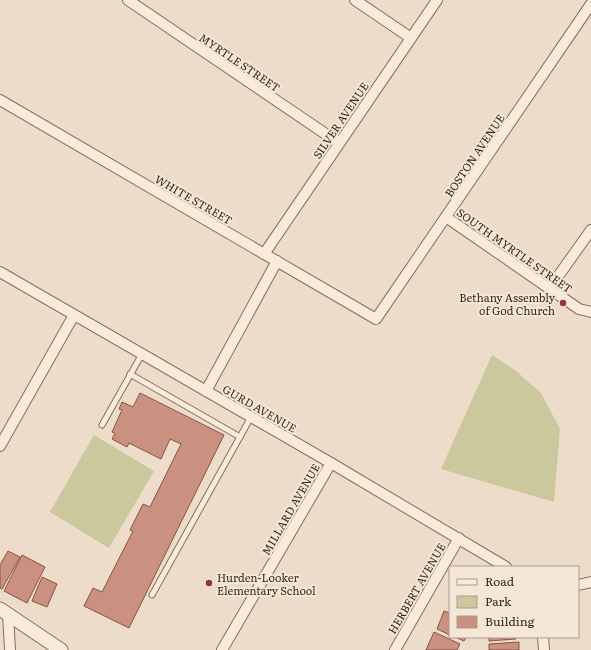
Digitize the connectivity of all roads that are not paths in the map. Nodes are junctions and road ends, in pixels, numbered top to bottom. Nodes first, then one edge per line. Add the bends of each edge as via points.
1 (128, 0) edge
2 (355, 0) edge
3 (437, 0) edge
4 (588, 4) edge
5 (411, 38) junction
6 (0, 100) edge
7 (339, 144) junction
8 (446, 217) junction
9 (591, 230) edge
10 (264, 254) junction
11 (277, 261) junction
12 (0, 272) edge
13 (550, 289) junction
14 (591, 312) edge
15 (74, 315) junction
16 (376, 319) joint
17 (142, 354) junction
18 (130, 374) junction
19 (206, 391) junction
20 (251, 417) junction
21 (102, 425) dead end
22 (240, 437) junction
23 (0, 446) edge
24 (331, 463) junction
25 (459, 538) junction
26 (504, 566) edge
27 (591, 582) edge
28 (579, 585) edge
29 (152, 594) dead end
30 (4, 611) edge
31 (543, 638) edge
32 (10, 650) edge
33 (61, 650) edge
34 (222, 650) edge
35 (395, 650) edge
36 (544, 650) edge

1 - 7 street, MYRTLE STREET
2 - 5 street
3 - 5 street, SILVER AVENUE
4 - 8 street, BOSTON AVENUE
5 - 7 street, SILVER AVENUE
6 - 10 street, WHITE STREET
7 - 10 street, SILVER AVENUE
8 - 13 street, SOUTH MYRTLE STREET
8 - 16 street, BOSTON AVENUE
9 - 13 street
10 - 11 street, WHITE STREET
11 - 16 street, WHITE STREET
11 - 19 street
12 - 15 street, GURD AVENUE
13 - 14 street, SOUTH MYRTLE STREET via 579,309
15 - 17 street, GURD AVENUE
15 - 23 street
17 - 18 lane
17 - 19 street, GURD AVENUE
18 - 21 lane
18 - 22 lane
19 - 20 street, GURD AVENUE
20 - 22 lane
20 - 24 street, GURD AVENUE
22 - 29 lane
24 - 25 street, GURD AVENUE
24 - 34 street, MILLARD AVENUE
25 - 26 street, GURD AVENUE
25 - 35 street, HERBERT AVENUE
27 - 28 street
30 - 32 street
30 - 33 street
31 - 36 street

